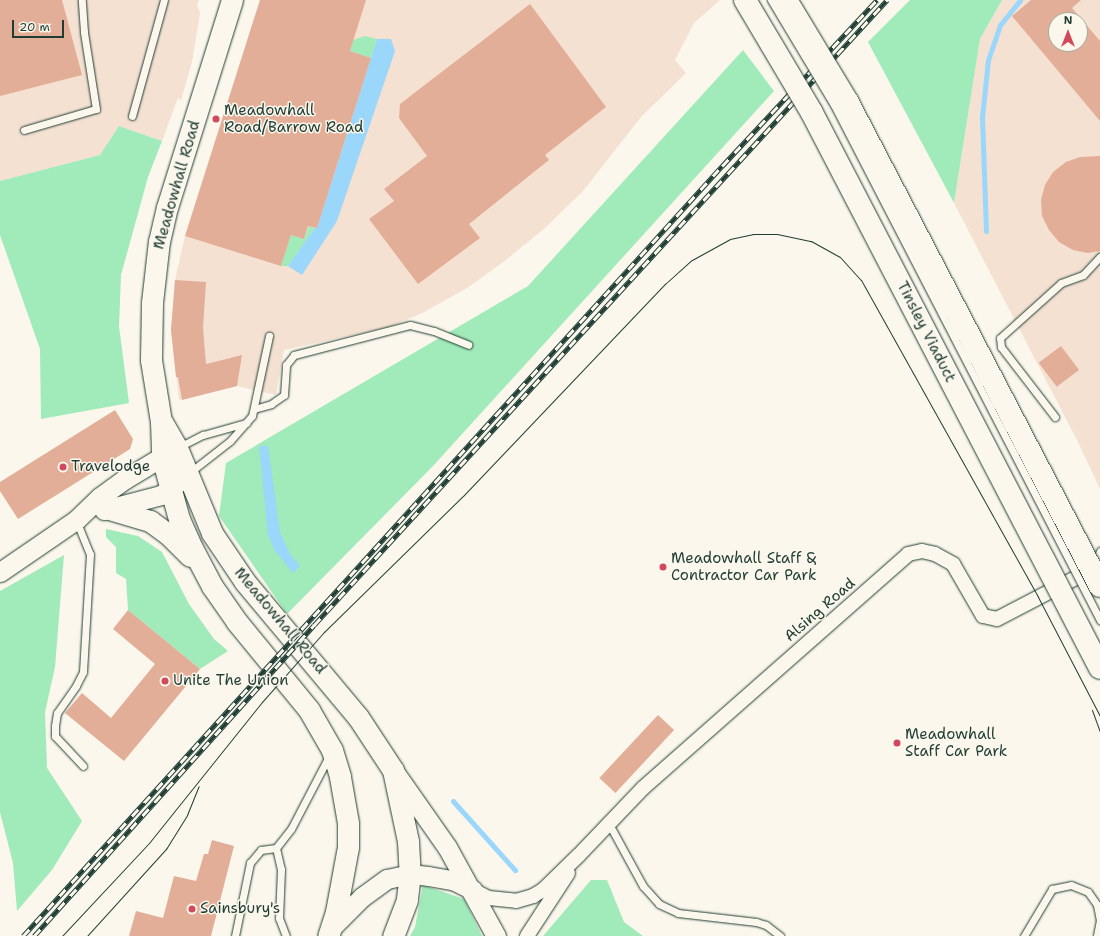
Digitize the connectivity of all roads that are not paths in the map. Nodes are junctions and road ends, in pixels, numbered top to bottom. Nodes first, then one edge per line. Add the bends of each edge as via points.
1 (82, 0) edge
2 (164, 0) edge
3 (745, 0) edge
4 (755, 0) edge
5 (771, 0) edge
6 (786, 0) edge
7 (798, 0) edge
8 (228, 1) edge
9 (132, 116) dead end
10 (24, 130) dead end
11 (1100, 256) edge
12 (269, 336) dead end
13 (468, 345) dead end
14 (254, 410) junction
15 (1056, 417) dead end
16 (248, 423) junction
17 (169, 452) junction
18 (187, 474) junction
19 (170, 489) junction
20 (109, 509) junction
21 (76, 520) junction
22 (1100, 550) edge
23 (202, 568) junction
24 (2, 570) edge
25 (1098, 572) edge
26 (1100, 620) edge
27 (1100, 647) edge
28 (1100, 668) edge
29 (332, 750) junction
30 (83, 766) dead end
31 (393, 770) junction
32 (609, 824) junction
33 (276, 848) junction
34 (579, 855) junction
35 (410, 874) junction
36 (473, 890) junction
37 (329, 932) edge
38 (235, 936) edge
39 (286, 936) edge
40 (393, 936) edge
41 (496, 936) edge
42 (527, 936) edge
43 (780, 936) edge
44 (1024, 936) edge
45 (1097, 936) edge

1 - 10 lane via 84,32 96,109
2 - 9 lane
3 - 28 highway, Tinsley Viaduct, bridge via 812,113
4 - 27 highway, Tinsley Viaduct via 820,110
5 - 26 lane, bridge via 834,105
6 - 25 highway, bridge via 848,101
7 - 25 highway via 855,96
8 - 17 main road, Meadowhall Road via 167,207 156,257 150,337 154,384
11 - 15 lane via 1083,275 1061,283 1000,338 1001,347
12 - 14 lane
13 - 14 lane via 434,331 410,325 294,355 286,365 284,395 271,404
14 - 16 lane
16 - 17 lane via 203,435
16 - 18 lane
17 - 18 main road, Meadowhall Road
17 - 19 main road, Meadowhall Road
17 - 21 street via 100,497
18 - 19 street
18 - 31 main road, Meadowhall Road via 212,533 244,582 330,681 358,717
19 - 20 street via 160,495
19 - 23 main road, Meadowhall Road via 179,519
20 - 21 street
20 - 23 main road via 150,521 168,534
21 - 24 street
21 - 30 lane via 90,554 83,672 57,713 55,726 56,736
22 - 25 lane
23 - 29 main road, Meadowhall Road via 258,652 295,691
25 - 32 street, Alsing Road via 997,619 983,616 953,564 935,554 922,551 908,554 643,788
29 - 33 lane via 291,829
29 - 37 main road, Meadowhall Road via 345,799 348,847
31 - 35 main road, Meadowhall Road via 408,841
31 - 36 street, Meadowhall Road via 423,810
32 - 34 street, Alsing Road
32 - 43 lane via 643,886 659,904 678,913 741,919 766,925
33 - 38 lane via 261,850 250,863
33 - 39 lane via 281,869 279,918
34 - 36 street, Alsing Road via 543,890 529,898 516,901 501,900
34 - 42 street, Alsing Road
35 - 36 street, Meadowhall Road via 455,881
35 - 37 street, Meadowhall Road via 379,884
35 - 40 main road, Meadowhall Road via 407,900
36 - 41 street
44 - 45 lane via 1052,889 1071,885 1088,892 1097,905 1100,920

